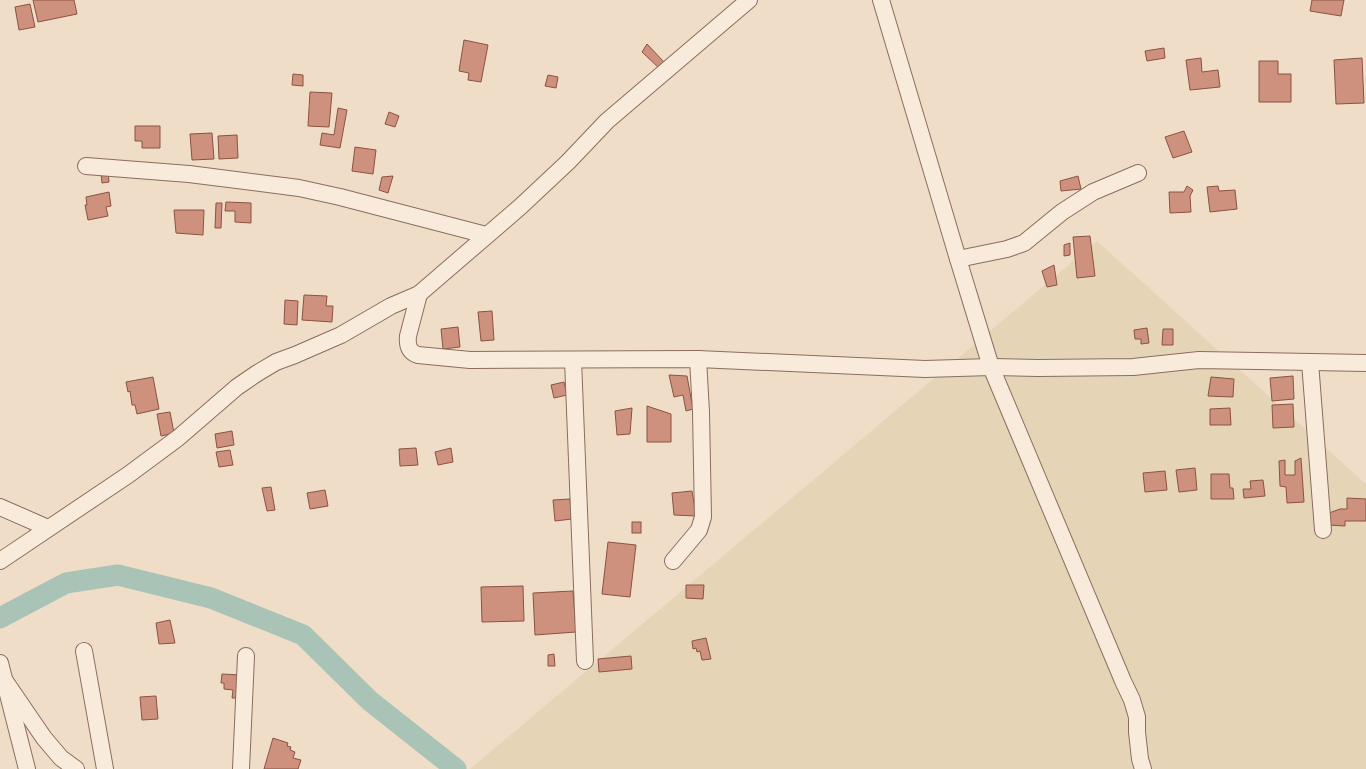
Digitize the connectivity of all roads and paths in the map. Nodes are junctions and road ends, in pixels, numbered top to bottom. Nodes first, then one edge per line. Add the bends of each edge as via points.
1 (748, 0) edge
2 (881, 0) edge
3 (86, 166) dead end
4 (1138, 173) dead end
5 (486, 235) junction
6 (958, 259) junction
7 (419, 294) junction
8 (698, 359) junction
9 (573, 360) junction
10 (1310, 362) junction
11 (1366, 363) edge
12 (991, 367) junction
13 (0, 507) edge
14 (48, 528) junction
15 (1323, 530) dead end
16 (0, 561) edge
17 (673, 561) dead end
18 (84, 651) dead end
19 (246, 656) dead end
20 (585, 661) dead end
21 (0, 663) edge
22 (5, 681) junction
23 (27, 769) edge
24 (76, 769) edge
25 (105, 769) edge
26 (241, 769) edge
27 (1143, 769) edge

1 - 5 street via 607,121 568,162
2 - 6 street
3 - 5 street via 189,174 299,188
4 - 6 street via 1093,192 1062,212 1024,243
5 - 7 street
6 - 12 street
7 - 9 street via 407,342 414,354 470,360
7 - 14 street via 391,306 341,335 276,362 256,374 128,476
8 - 9 street
8 - 12 street via 925,369
8 - 17 street via 703,517 699,530
9 - 20 street
10 - 11 street
10 - 12 street via 1200,360 1133,367
10 - 15 street
12 - 27 street via 1132,700 1137,717
13 - 14 street
14 - 16 street
18 - 25 street
19 - 26 street
21 - 22 street
22 - 23 street
22 - 24 street via 44,738 61,758

